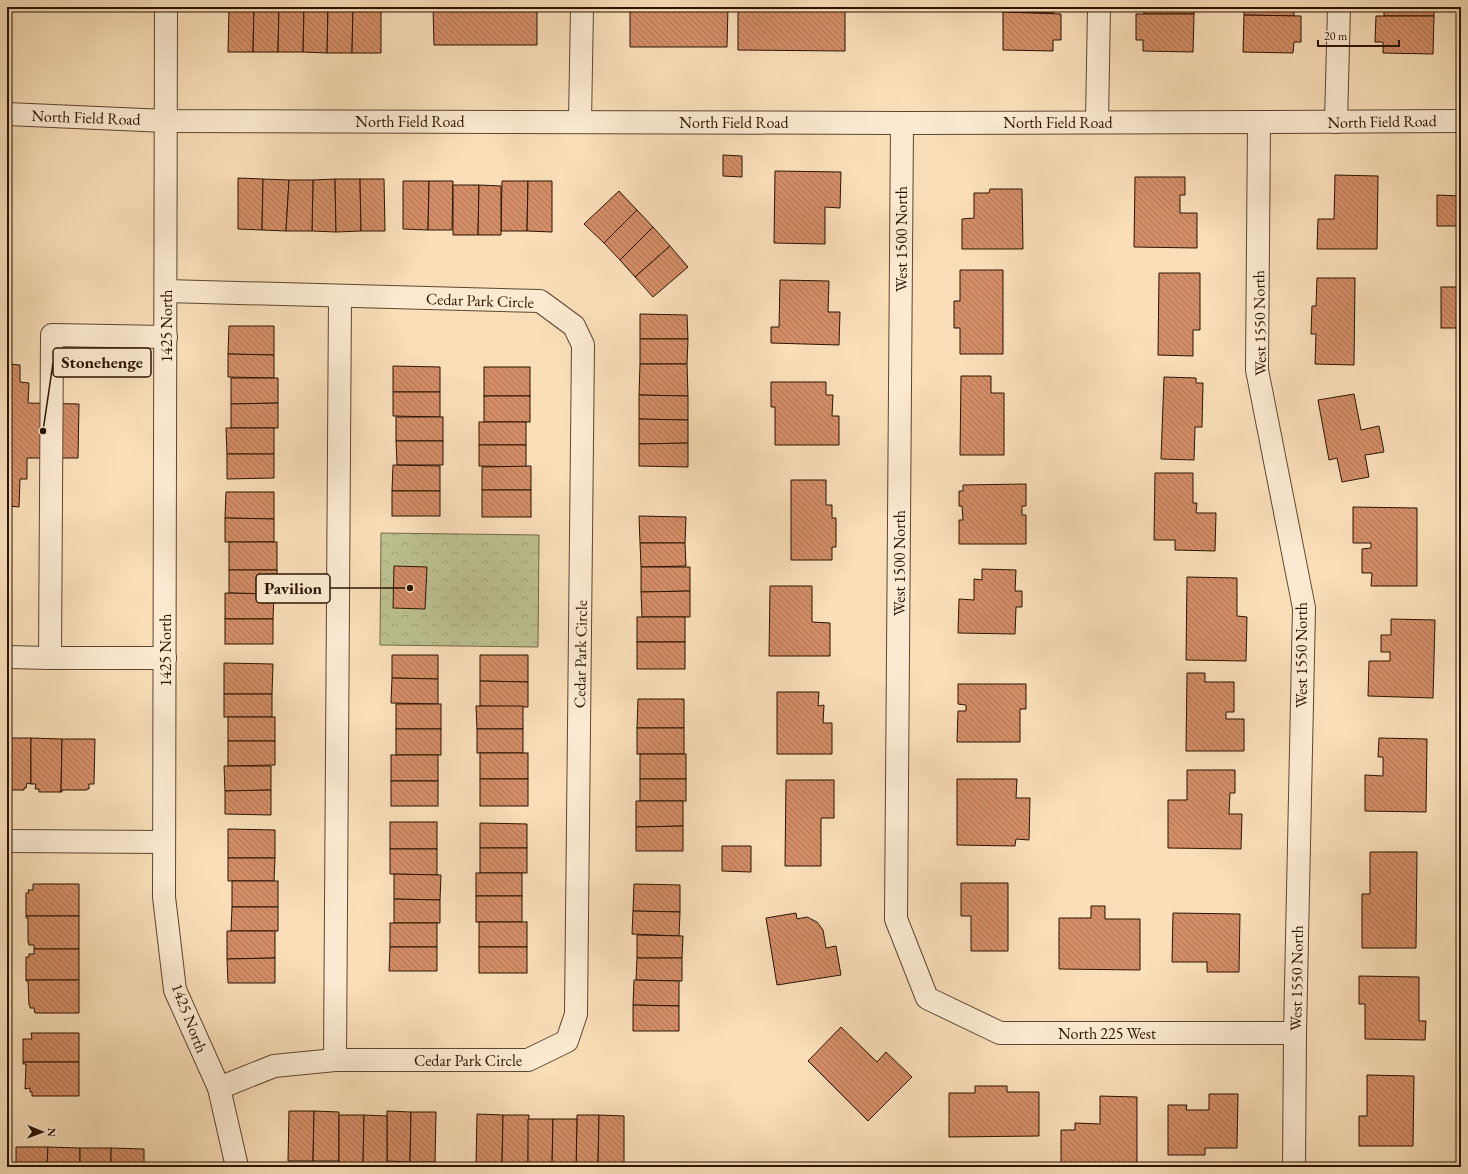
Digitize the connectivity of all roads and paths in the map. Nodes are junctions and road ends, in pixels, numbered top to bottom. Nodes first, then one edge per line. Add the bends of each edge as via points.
1 (166, 7) edge
2 (582, 7) edge
3 (1099, 7) edge
4 (1339, 7) edge
5 (7, 114) edge
6 (166, 121) junction
7 (1461, 121) edge
8 (580, 122) junction
9 (1097, 122) junction
10 (1259, 122) junction
11 (1336, 122) junction
12 (902, 123) junction
13 (166, 291) junction
14 (340, 296) junction
15 (166, 337) junction
16 (7, 658) edge
17 (50, 658) junction
18 (165, 658) junction
19 (7, 841) edge
20 (164, 842) junction
21 (927, 998) joint
22 (1295, 1033) junction
23 (335, 1060) junction
24 (219, 1088) junction
25 (237, 1167) edge
26 (1294, 1167) edge

1 - 6 street, 1425 North
2 - 8 street
3 - 9 street
4 - 11 street
5 - 6 street, North Field Road
6 - 8 street, North Field Road
6 - 13 street, 1425 North
7 - 11 street, North Field Road
8 - 12 street, North Field Road
9 - 10 street, North Field Road
9 - 12 street, North Field Road
10 - 11 street, North Field Road
10 - 22 street, West 1550 North via 1257,370 1304,608
12 - 21 street, West 1500 North via 896,919
13 - 14 street, Cedar Park Circle
13 - 15 street, 1425 North
14 - 23 street
14 - 23 street, Cedar Park Circle via 540,301 574,326 583,345 576,1014 567,1041 528,1060
15 - 17 street via 52,335
15 - 18 street, 1425 North
16 - 17 street
17 - 18 street
18 - 20 street, 1425 North
19 - 20 street
20 - 24 street, 1425 North via 164,897 175,990
21 - 22 street, North 225 West via 1000,1032
22 - 26 street, West 1550 North
23 - 24 street, Cedar Park Circle via 274,1066
24 - 25 street, 1425 North

